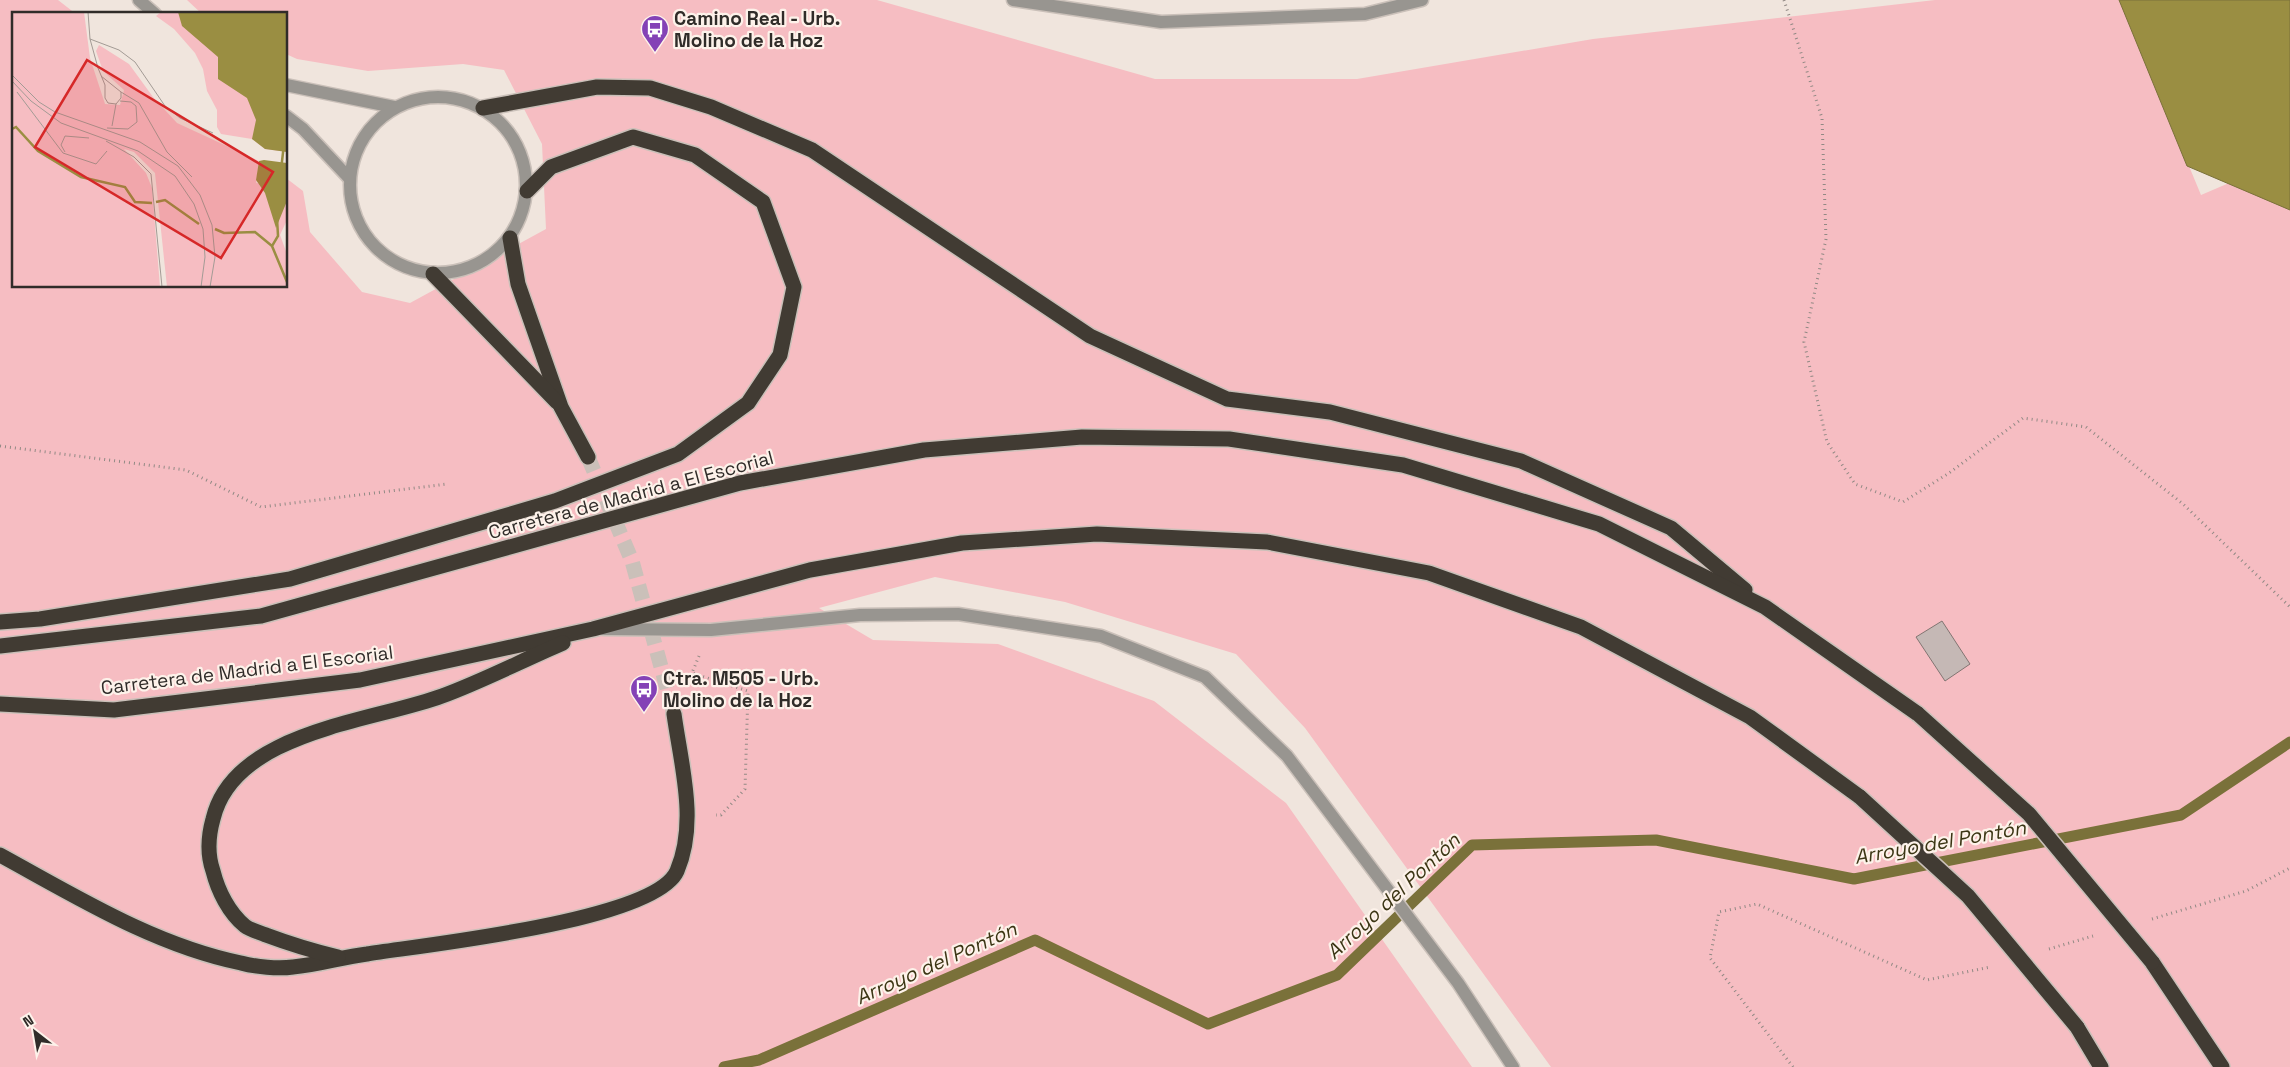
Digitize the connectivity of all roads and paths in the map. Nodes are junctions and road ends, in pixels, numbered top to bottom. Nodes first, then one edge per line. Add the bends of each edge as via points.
1 (139, 0) edge
2 (1013, 0) edge
3 (1422, 0) edge
4 (1784, 0) edge
5 (153, 12) edge
6 (288, 85) edge
7 (394, 107) junction
8 (483, 108) junction
9 (288, 118) edge
10 (348, 178) junction
11 (528, 192) junction
12 (510, 238) junction
13 (433, 274) junction
14 (561, 407) junction
15 (0, 446) edge
16 (588, 457) tunnel mouth
17 (447, 484) dead end
18 (1765, 607) junction
19 (2290, 607) edge
20 (0, 622) edge
21 (593, 629) junction
22 (711, 630) junction
23 (0, 646) edge
24 (0, 704) edge
25 (674, 714) tunnel mouth
26 (688, 815) junction
27 (0, 855) edge
28 (342, 958) junction
29 (1927, 980) dead end
30 (1513, 1067) edge
31 (1793, 1067) edge
32 (2101, 1067) edge
33 (2222, 1067) edge

1 - 5 street
2 - 3 street via 1162,22 1365,14
4 - 19 path via 1822,118 1826,239 1804,342 1827,442 1855,484 1903,502 2024,418 2086,427 2182,504
6 - 7 street
7 - 8 street via 423,97 454,97
7 - 10 street via 371,125 356,150
8 - 11 street via 508,129 524,158
8 - 18 highway via 597,88 650,88 711,107 812,150 1090,336 1227,399 1330,412 1521,461 1671,528
9 - 10 street
10 - 13 street via 353,213 370,244 399,265
11 - 12 street via 522,216
11 - 20 highway via 551,167 633,136 695,155 763,202 794,287 780,355 748,403 678,454 555,501 290,579 40,619
12 - 13 street via 489,258 471,267
12 - 14 highway via 518,284
13 - 14 highway
14 - 16 highway
15 - 17 path via 186,470 261,507
18 - 23 highway, Carretera de Madrid a El Escorial via 1599,524 1403,465 1229,439 1082,437 924,450 740,483 261,616
18 - 33 highway, Carretera de Madrid a El Escorial, bridge via 1918,714 2029,814 2152,962
21 - 22 street
21 - 24 highway, Carretera de Madrid a El Escorial via 360,680 114,710
21 - 28 highway via 441,696 325,729 288,744 254,762 216,804 208,845 212,870 230,910 246,926 296,947
21 - 32 highway, Carretera de Madrid a El Escorial, bridge via 810,570 962,544 1097,534 1267,542 1429,573 1581,627 1750,717 1860,797 1968,896 2077,1028
22 - 26 path via 692,673 748,691 745,790 721,816
22 - 30 street via 860,616 958,614 1101,636 1205,677 1287,756 1458,983
25 - 26 highway
26 - 28 highway via 676,873 657,892 631,903 572,921
27 - 28 highway via 134,926 192,950 242,964 292,968
29 - 31 path via 1757,904 1719,912 1710,958

